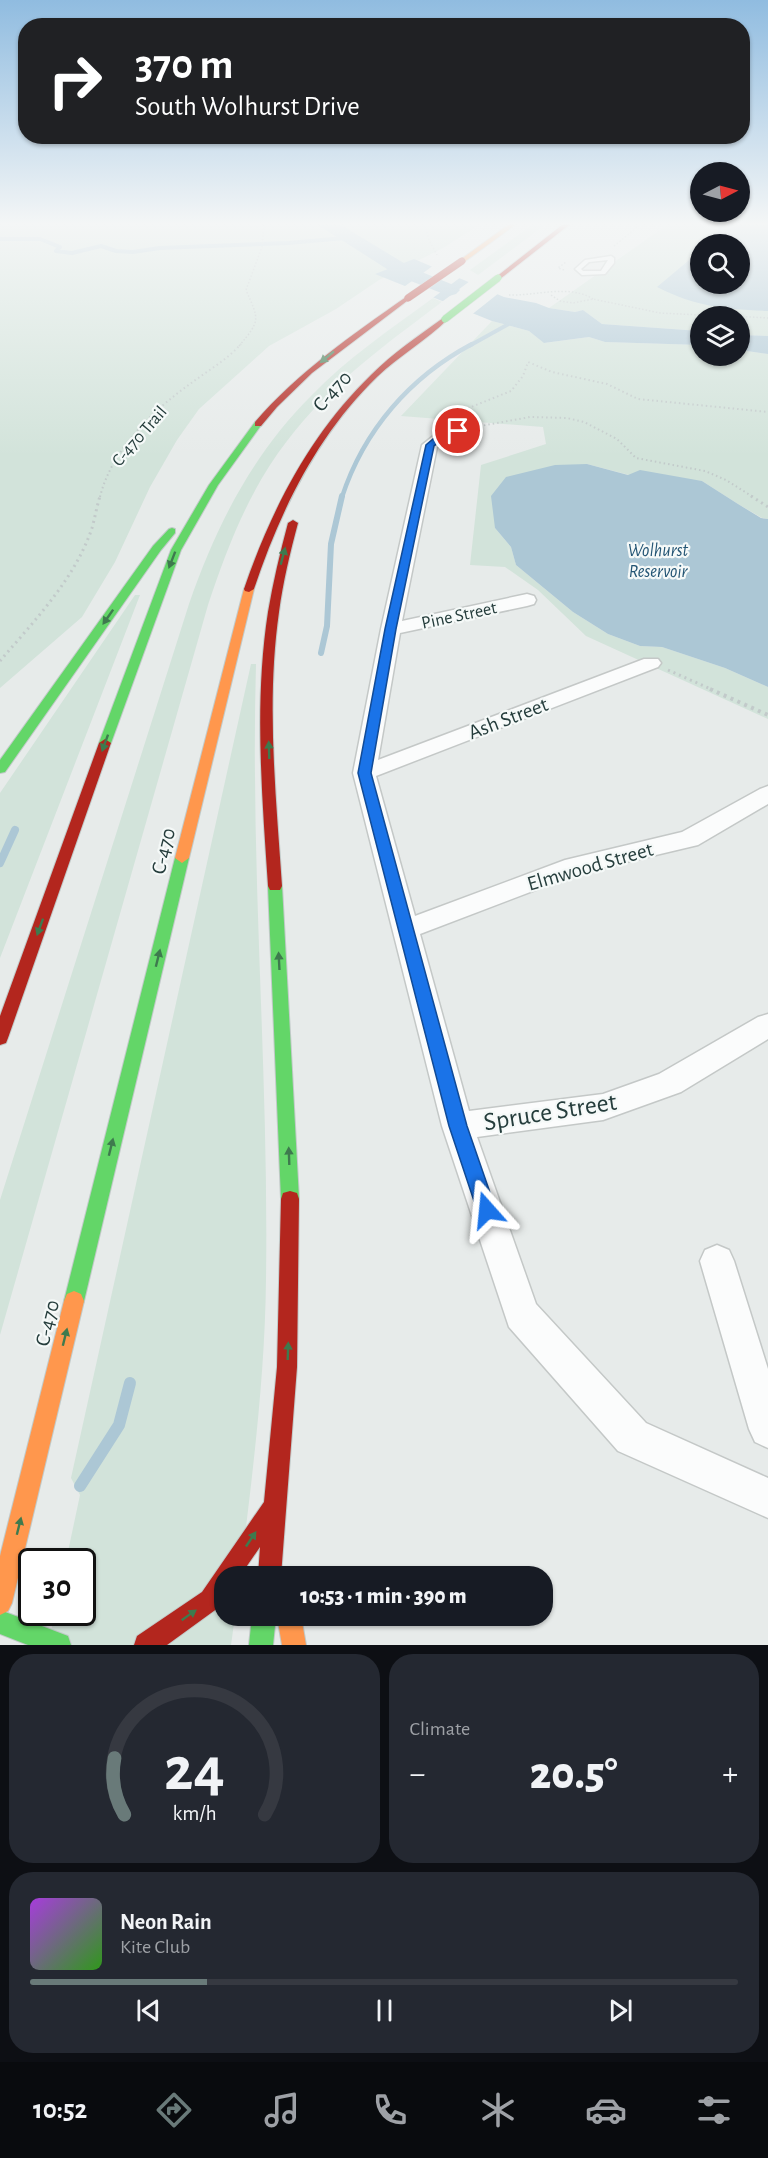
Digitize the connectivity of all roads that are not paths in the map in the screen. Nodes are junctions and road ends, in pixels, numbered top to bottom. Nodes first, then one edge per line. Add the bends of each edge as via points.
1 (403, 302) edge
2 (467, 302) edge
3 (421, 337) junction
4 (458, 431) road end
5 (313, 478) dead end
6 (198, 508) junction
7 (298, 511) dead end
8 (528, 600) dead end
9 (391, 629) junction
10 (651, 663) road end
11 (0, 769) edge
12 (364, 773) junction
13 (768, 794) edge
14 (407, 929) junction
15 (768, 1025) edge
16 (0, 1038) edge
17 (458, 1126) junction
18 (717, 1261) dead end
19 (286, 1380) junction
20 (768, 1429) edge
21 (768, 1498) edge
22 (277, 1502) junction
23 (288, 1519) dead end
24 (233, 1566) edge
25 (270, 1566) edge
26 (214, 1594) edge
27 (0, 1603) edge
28 (0, 1622) edge
29 (263, 1626) edge
30 (291, 1626) edge
31 (59, 1645) edge
32 (146, 1645) edge
33 (261, 1645) edge
34 (294, 1645) edge

1 -> 6 highway, C-470, bridge via 327,357 280,399 240,446
2 - 3 highway, C-470, bridge
3 - 5 highway via 420,348 351,417
27 -> 3 highway, C-470 via 256,565 284,497 314,446 367,383
4 - 9 street via 430,445
6 -> 11 highway via 157,548
6 -> 16 highway, C-470 via 161,587
19 -> 7 highway via 291,1236 289,1158 267,674 276,583
8 - 9 street, Pine Street
9 - 12 street
10 - 12 street, Ash Street
12 - 14 street
13 - 14 street, Elmwood Street via 689,839 574,866
14 - 17 street
15 - 17 street, Spruce Street via 670,1083 603,1107
17 - 21 street via 522,1315 633,1437
18 - 20 street
19 - 22 highway
19 - 23 highway
24 -> 22 highway
22 - 25 highway
32 -> 26 highway
28 - 31 highway
29 - 33 highway
30 - 34 highway

